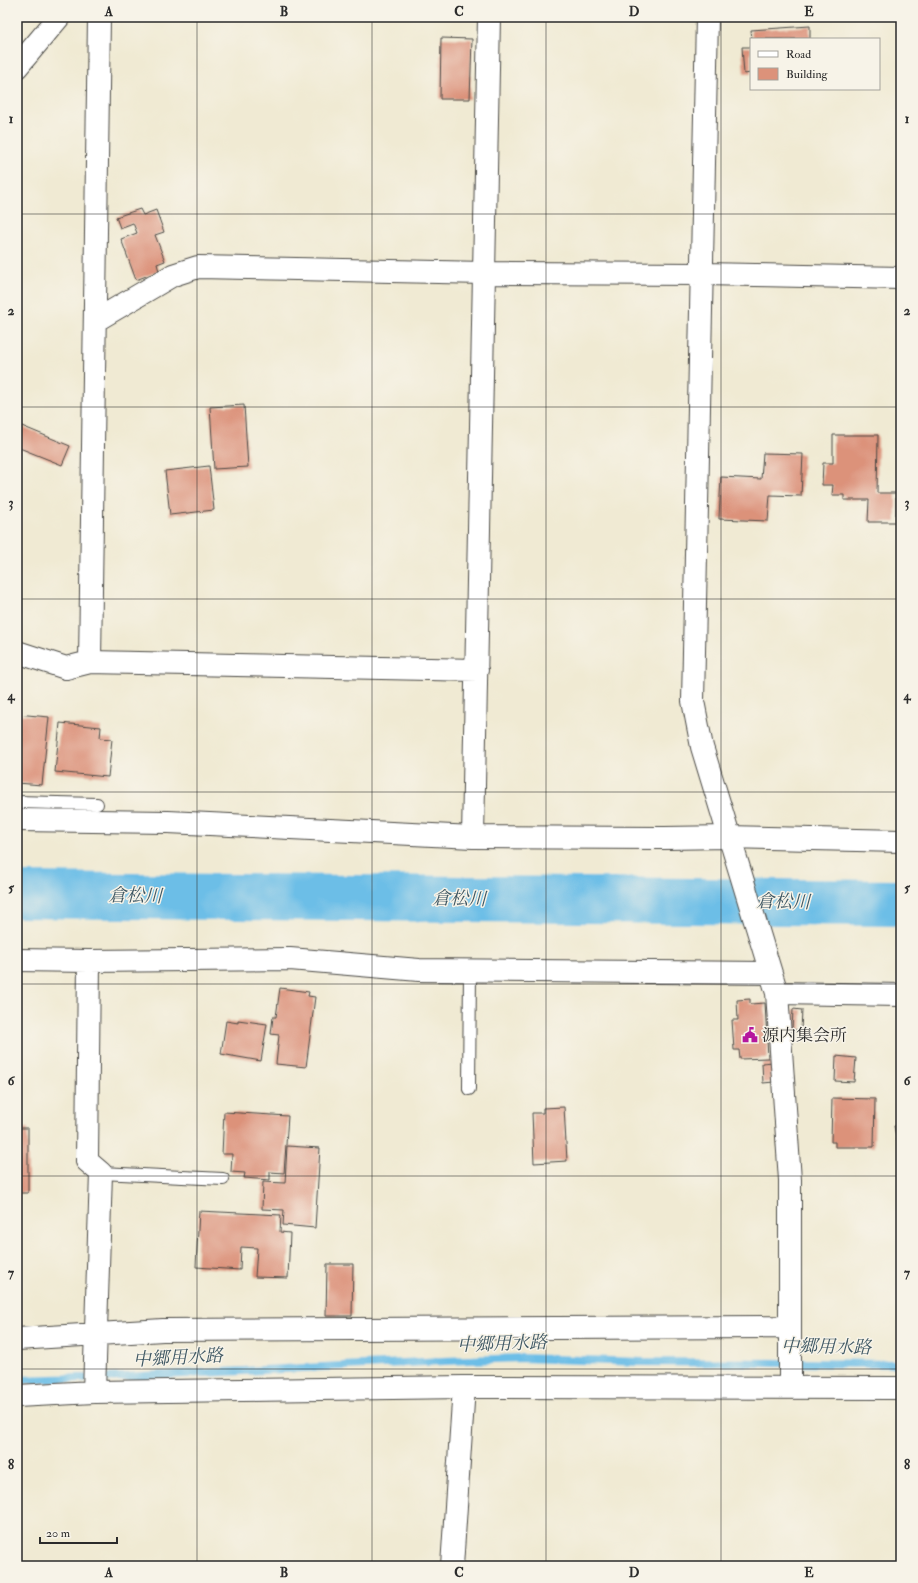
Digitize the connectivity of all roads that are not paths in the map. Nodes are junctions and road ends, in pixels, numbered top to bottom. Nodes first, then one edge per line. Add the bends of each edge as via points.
1 (59, 17) edge
2 (99, 17) edge
3 (489, 17) edge
4 (708, 17) edge
5 (17, 67) edge
6 (485, 273) junction
7 (703, 274) junction
8 (901, 278) edge
9 (95, 321) junction
10 (17, 652) edge
11 (90, 662) junction
12 (477, 670) junction
13 (17, 802) edge
14 (97, 804) dead end
15 (17, 820) edge
16 (473, 837) junction
17 (729, 837) junction
18 (901, 841) edge
19 (17, 960) edge
20 (89, 961) junction
21 (470, 971) junction
22 (774, 982) junction
23 (901, 995) edge
24 (468, 1088) dead end
25 (101, 1173) junction
26 (223, 1179) dead end
27 (790, 1327) junction
28 (96, 1334) junction
29 (17, 1339) edge
30 (464, 1387) junction
31 (790, 1387) junction
32 (901, 1388) edge
33 (94, 1392) junction
34 (17, 1396) edge
35 (452, 1566) edge

1 - 5 street
2 - 9 street
3 - 6 street
4 - 7 street
6 - 7 street
6 - 9 street via 198,267 173,275
6 - 12 street
7 - 8 street
7 - 17 street via 693,701 702,747
9 - 11 street
10 - 11 street via 66,668
11 - 12 street
12 - 16 street
13 - 14 lane
15 - 16 street via 168,822
16 - 17 street
17 - 18 street
17 - 22 street
19 - 20 street
20 - 21 street via 290,959 419,970
20 - 25 street via 87,1161
21 - 22 street
21 - 24 lane
22 - 23 street
22 - 27 street via 790,1180
25 - 26 lane
25 - 28 street
27 - 28 street via 163,1330
27 - 31 street
28 - 29 street
28 - 33 street
30 - 31 street
30 - 33 street
30 - 35 street
31 - 32 street
33 - 34 street

